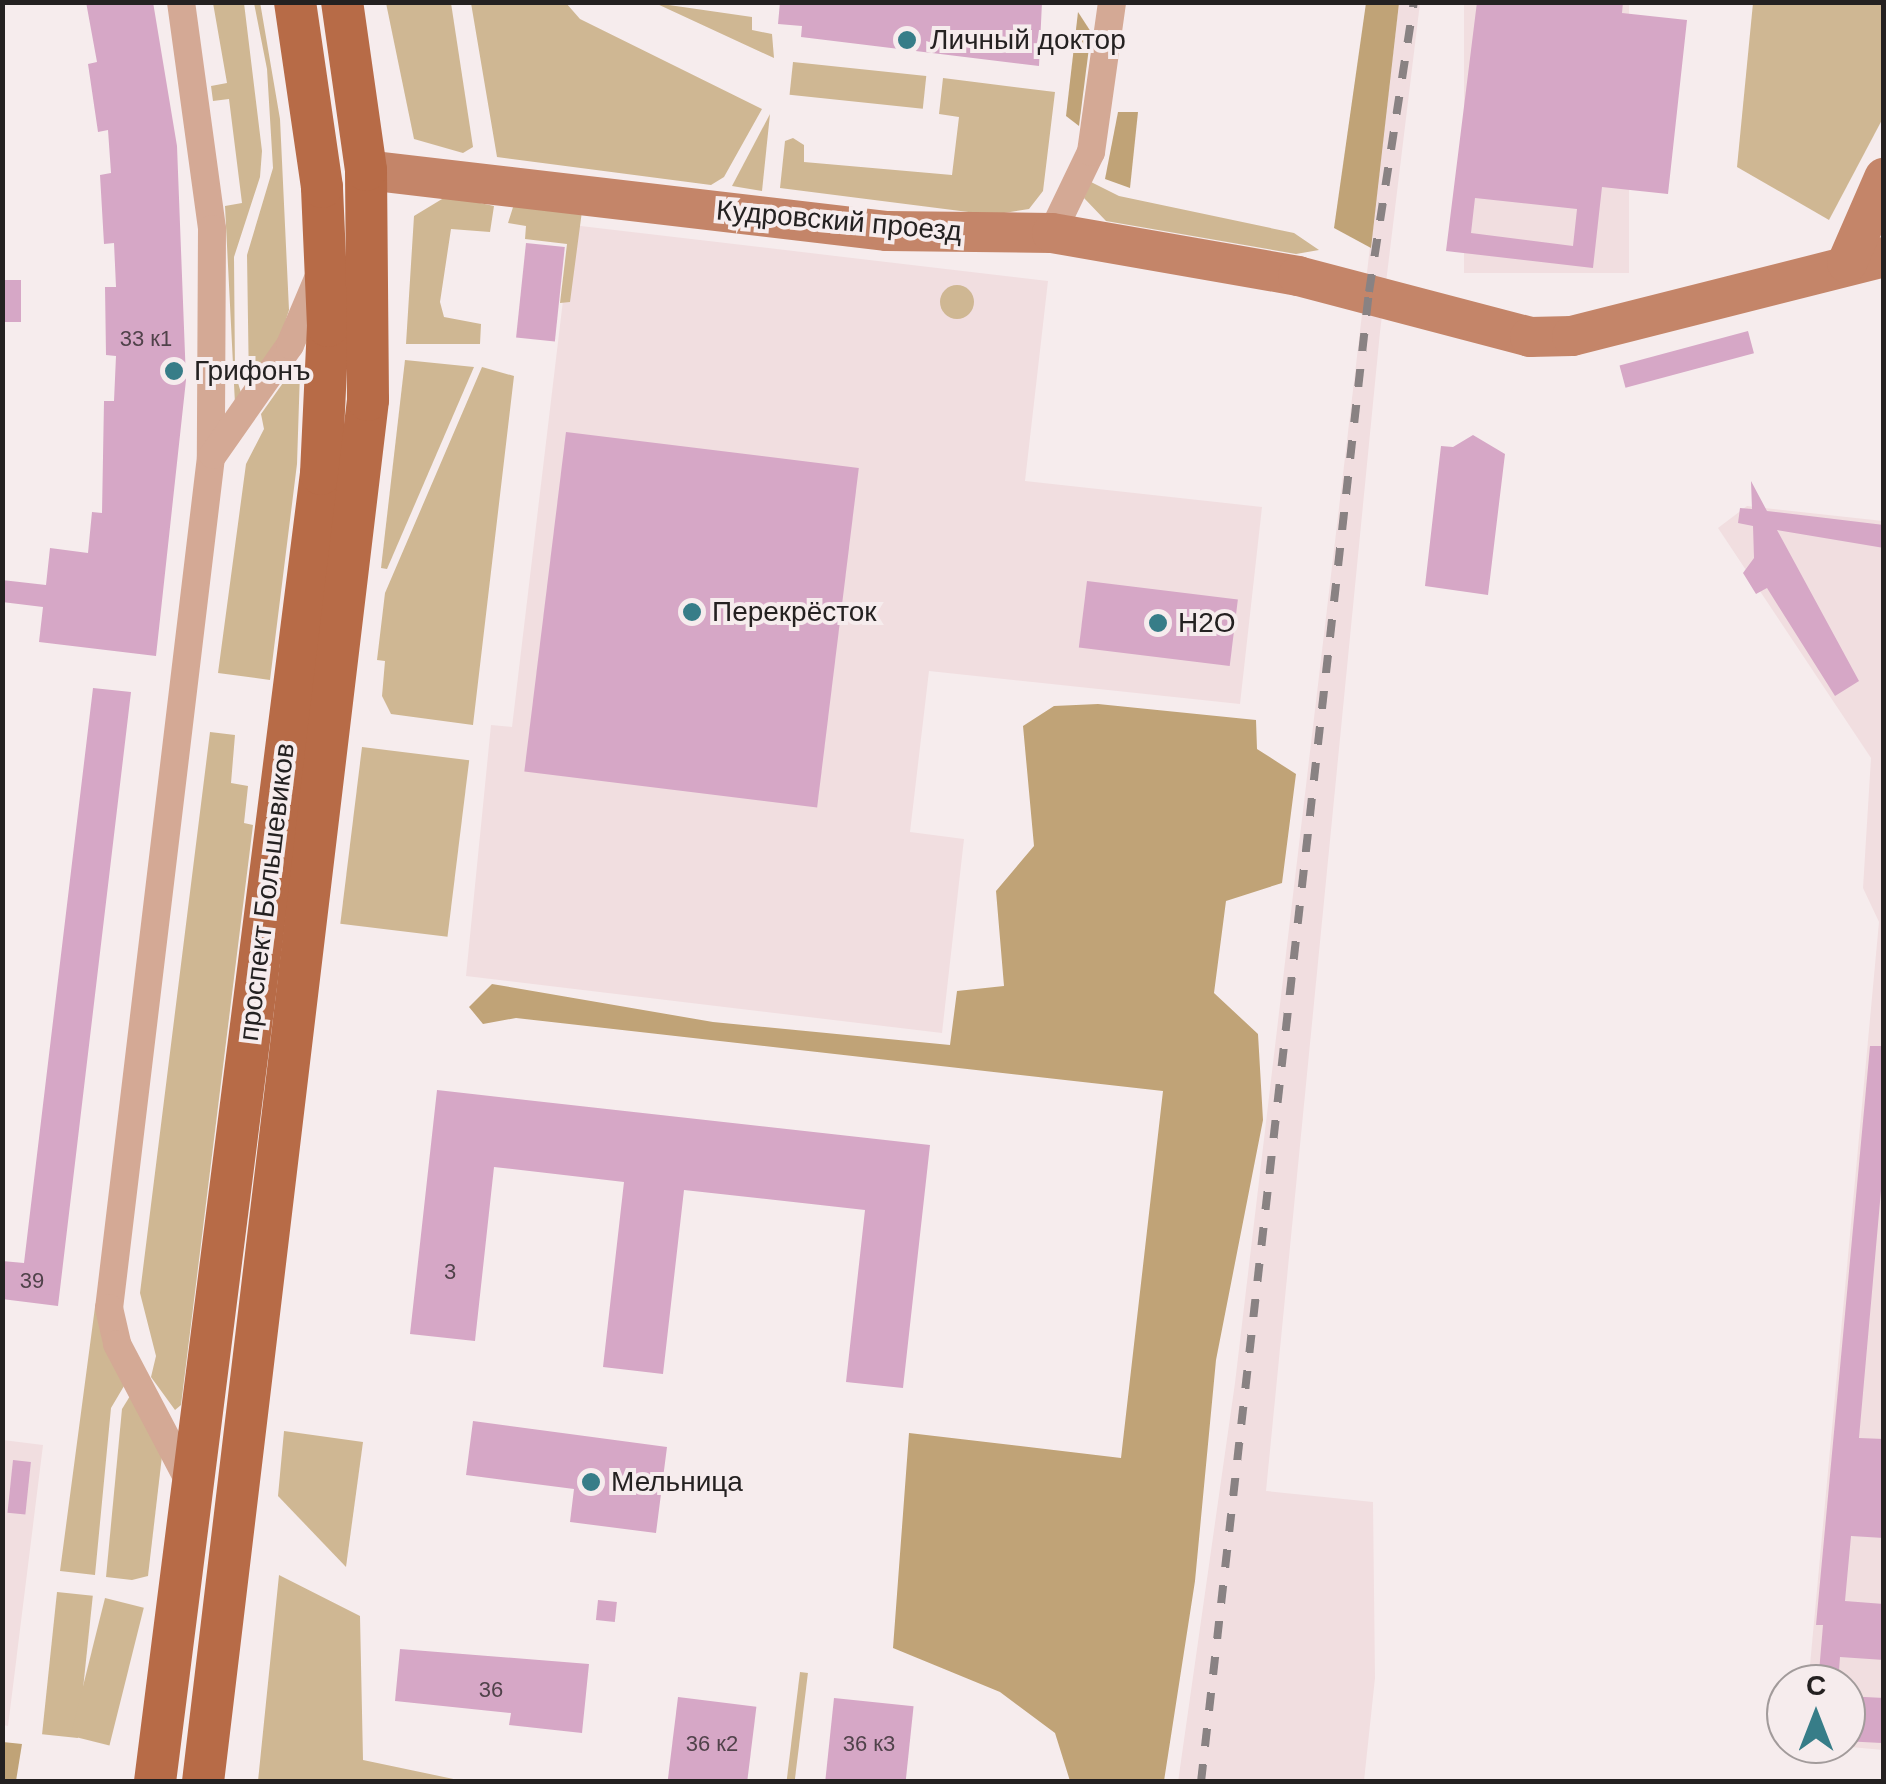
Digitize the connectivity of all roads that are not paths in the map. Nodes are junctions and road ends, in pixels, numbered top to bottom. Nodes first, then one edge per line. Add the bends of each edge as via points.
1 (181, 2) edge
2 (295, 2) edge
3 (342, 2) edge
4 (1112, 2) edge
5 (366, 170) junction
6 (1884, 178) edge
7 (1052, 233) junction
8 (1865, 260) edge
9 (324, 263) junction
10 (211, 457) junction
11 (221, 1258) junction
12 (265, 1265) junction
13 (192, 1485) junction
14 (156, 1782) edge
15 (203, 1782) edge

1 - 10 street via 212,228
2 - 9 main road, проспект Большевиков via 316,118
3 - 5 main road, проспект Большевиков
4 - 7 street via 1091,152
5 - 7 street, Кудровский проезд via 887,230
5 - 12 main road, проспект Большевиков via 363,466
6 - 8 street
7 - 8 street, Кудровский проезд via 1369,292 1530,337 1572,336
9 - 10 street via 290,345
9 - 11 main road, проспект Большевиков via 321,474
10 - 13 street via 108,1308 117,1344
11 - 12 main road
11 - 13 main road, проспект Большевиков
12 - 15 main road, проспект Большевиков
13 - 14 main road, проспект Большевиков

